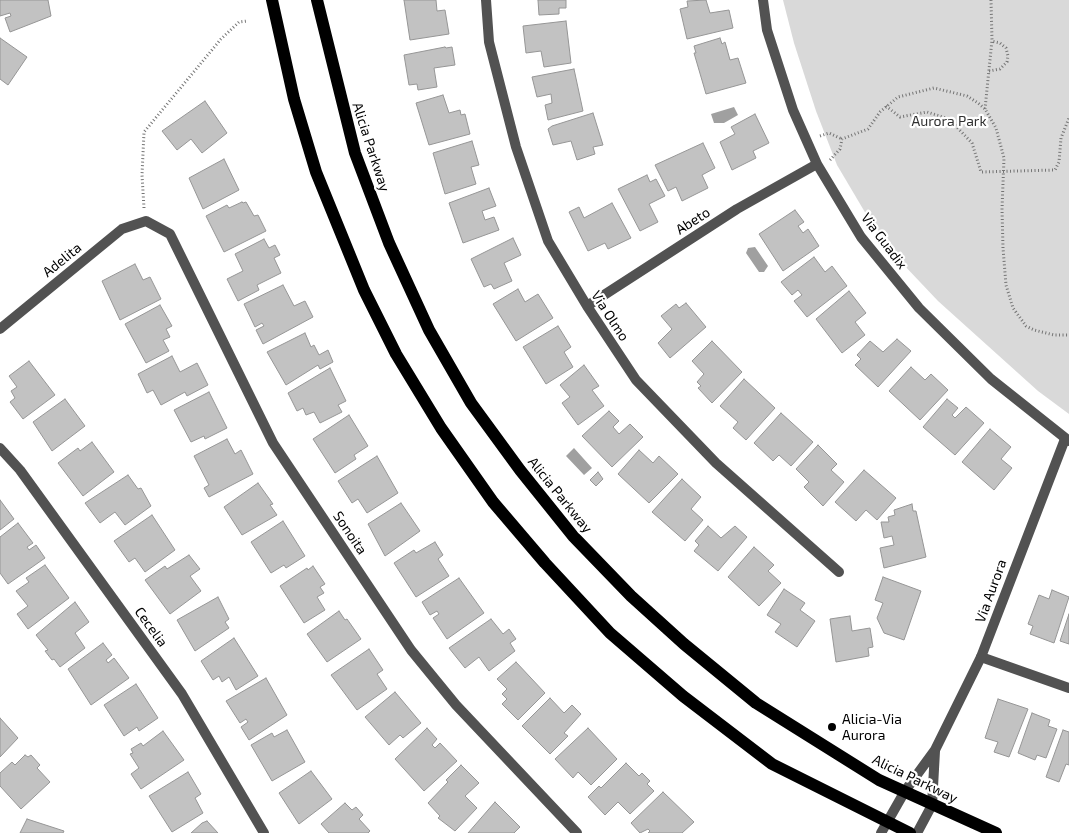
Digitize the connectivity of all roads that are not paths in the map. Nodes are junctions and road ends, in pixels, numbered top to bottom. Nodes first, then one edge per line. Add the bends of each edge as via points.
1 (272, 0) edge
2 (317, 0) edge
3 (486, 0) edge
4 (763, 0) edge
5 (818, 165) junction
6 (146, 221) joint
7 (587, 306) junction
8 (0, 329) edge
9 (1067, 440) edge
10 (0, 448) edge
11 (838, 572) dead end
12 (981, 657) junction
13 (1069, 688) edge
14 (935, 750) junction
15 (905, 791) junction
16 (932, 805) junction
17 (884, 828) edge
18 (264, 833) edge
19 (577, 833) edge
20 (910, 833) edge
21 (917, 833) edge
22 (996, 833) edge

1 - 17 main road via 313,162 364,290 396,354 493,502 610,633 683,696 772,764
2 - 15 main road, Alicia Parkway via 355,153 389,243 429,330 471,403 520,470 574,536 631,596 684,644 756,703 879,780
3 - 7 street, Via Olmo via 489,42 516,147 548,241
4 - 5 street, Via Guadix via 770,38 793,110
5 - 7 street, Abeto via 738,210
5 - 9 street, Via Guadix via 860,237 920,308 991,379
6 - 8 street, Adelita via 122,229
6 - 19 street, Sonoita via 170,234 273,443 411,650 456,705
7 - 11 street, Via Olmo via 642,386 716,463
9 - 12 street, Via Aurora
10 - 18 street, Cecelia via 20,470 182,694
12 - 13 street
12 - 14 street, Via Aurora
14 - 15 street, Via Aurora
14 - 16 street, Via Aurora
15 - 16 main road, Alicia Parkway
15 - 17 street, Via Aurora
16 - 21 street, Via Aurora
16 - 22 main road, Alicia Parkway
17 - 20 main road

